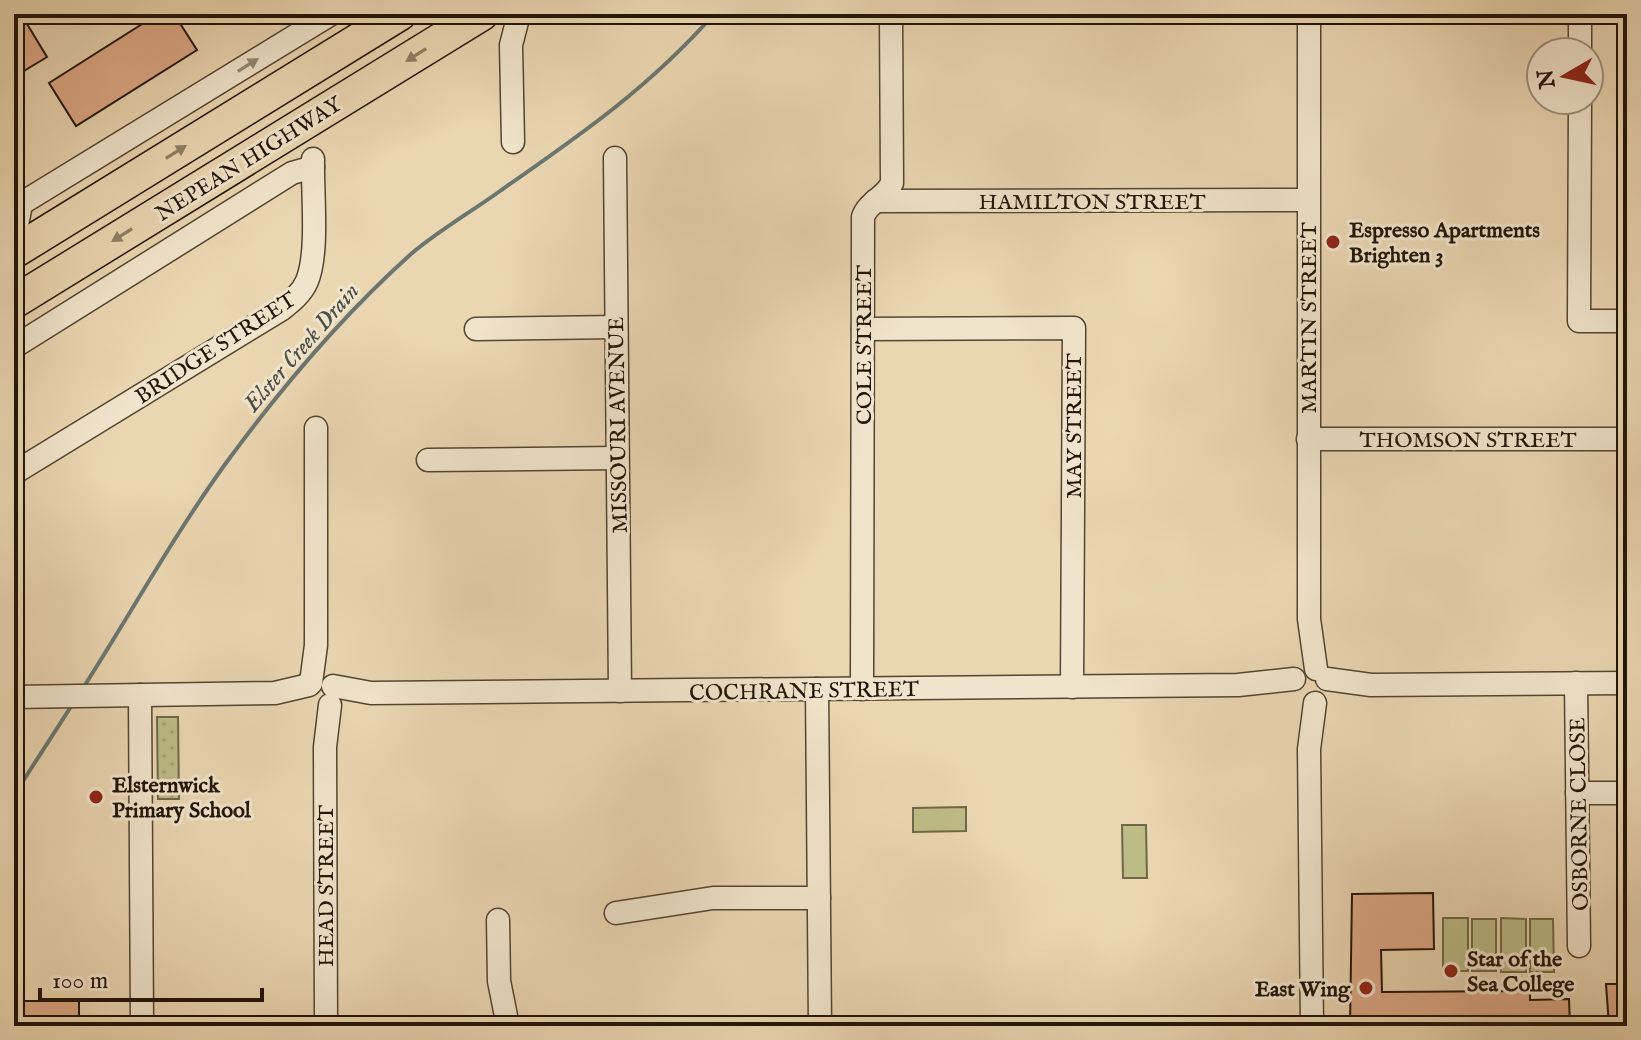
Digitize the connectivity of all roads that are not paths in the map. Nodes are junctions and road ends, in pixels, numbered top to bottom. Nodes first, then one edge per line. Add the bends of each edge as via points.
1 (400, 14) edge
2 (482, 14) edge
3 (493, 14) edge
4 (519, 14) edge
5 (891, 14) edge
6 (1580, 14) edge
7 (1308, 15) edge
8 (322, 20) edge
9 (1580, 36) edge
10 (511, 45) junction
11 (306, 69) junction
12 (1580, 116) edge
13 (513, 142) dead end
14 (615, 158) dead end
15 (86, 165) junction
16 (140, 175) junction
17 (1308, 200) junction
18 (875, 201) junction
19 (17, 206) edge
20 (14, 242) edge
21 (14, 252) edge
22 (14, 302) edge
23 (1627, 321) edge
24 (616, 327) junction
25 (476, 329) dead end
26 (863, 329) junction
27 (14, 347) edge
28 (316, 428) dead end
29 (1308, 439) junction
30 (1627, 439) edge
31 (617, 458) junction
32 (428, 460) dead end
33 (14, 473) edge
34 (1576, 683) junction
35 (1627, 683) edge
36 (1309, 686) junction
37 (1072, 687) junction
38 (817, 689) junction
39 (862, 689) junction
40 (620, 691) junction
41 (321, 694) junction
42 (140, 695) junction
43 (14, 697) edge
44 (1577, 793) junction
45 (1627, 793) edge
46 (819, 898) junction
47 (616, 913) dead end
48 (498, 920) dead end
49 (1579, 946) dead end
50 (142, 1026) edge
51 (326, 1026) edge
52 (508, 1026) edge
53 (820, 1026) edge
54 (1312, 1026) edge

1 - 11 highway, NEPEAN HIGHWAY
2 -> 22 highway, NEPEAN HIGHWAY
3 - 10 street
4 - 10 street
5 - 18 street, COLE STREET via 892,183
6 - 9 street
7 - 17 street, MARTIN STREET
8 - 11 street
15 -> 8 street
10 - 13 street
16 -> 11 highway, NEPEAN HIGHWAY
12 - 23 street via 1579,321
14 - 24 street, MISSOURI AVENUE
15 - 16 street
15 - 19 street
16 - 21 highway, NEPEAN HIGHWAY
17 - 18 street, HAMILTON STREET
17 - 29 street, MARTIN STREET
18 - 26 street, COLE STREET via 863,217
19 - 20 street
24 - 25 street
24 - 31 street, MISSOURI AVENUE
26 - 37 street, MAY STREET via 1074,328
26 - 39 street, COLE STREET
27 - 33 street, BRIDGE STREET via 313,163 311,270 295,299
28 - 41 street, HEAD STREET via 316,645
29 - 30 street, THOMSON STREET
29 - 36 street, MARTIN STREET
31 - 32 street
31 - 40 street, MISSOURI AVENUE
34 - 35 street, COCHRANE STREET
34 - 36 street, COCHRANE STREET
34 - 44 street, OSBORNE CLOSE
36 - 37 street, COCHRANE STREET
36 - 54 street, MARTIN STREET
37 - 39 street, COCHRANE STREET
38 - 39 street, COCHRANE STREET
38 - 40 street, COCHRANE STREET
38 - 46 street
40 - 41 street, COCHRANE STREET
41 - 42 street, COCHRANE STREET
41 - 51 street, HEAD STREET
42 - 43 street, COCHRANE STREET
42 - 50 street
44 - 45 street
44 - 49 street, OSBORNE CLOSE
46 - 47 street via 713,898
46 - 53 street
48 - 52 street via 499,981

